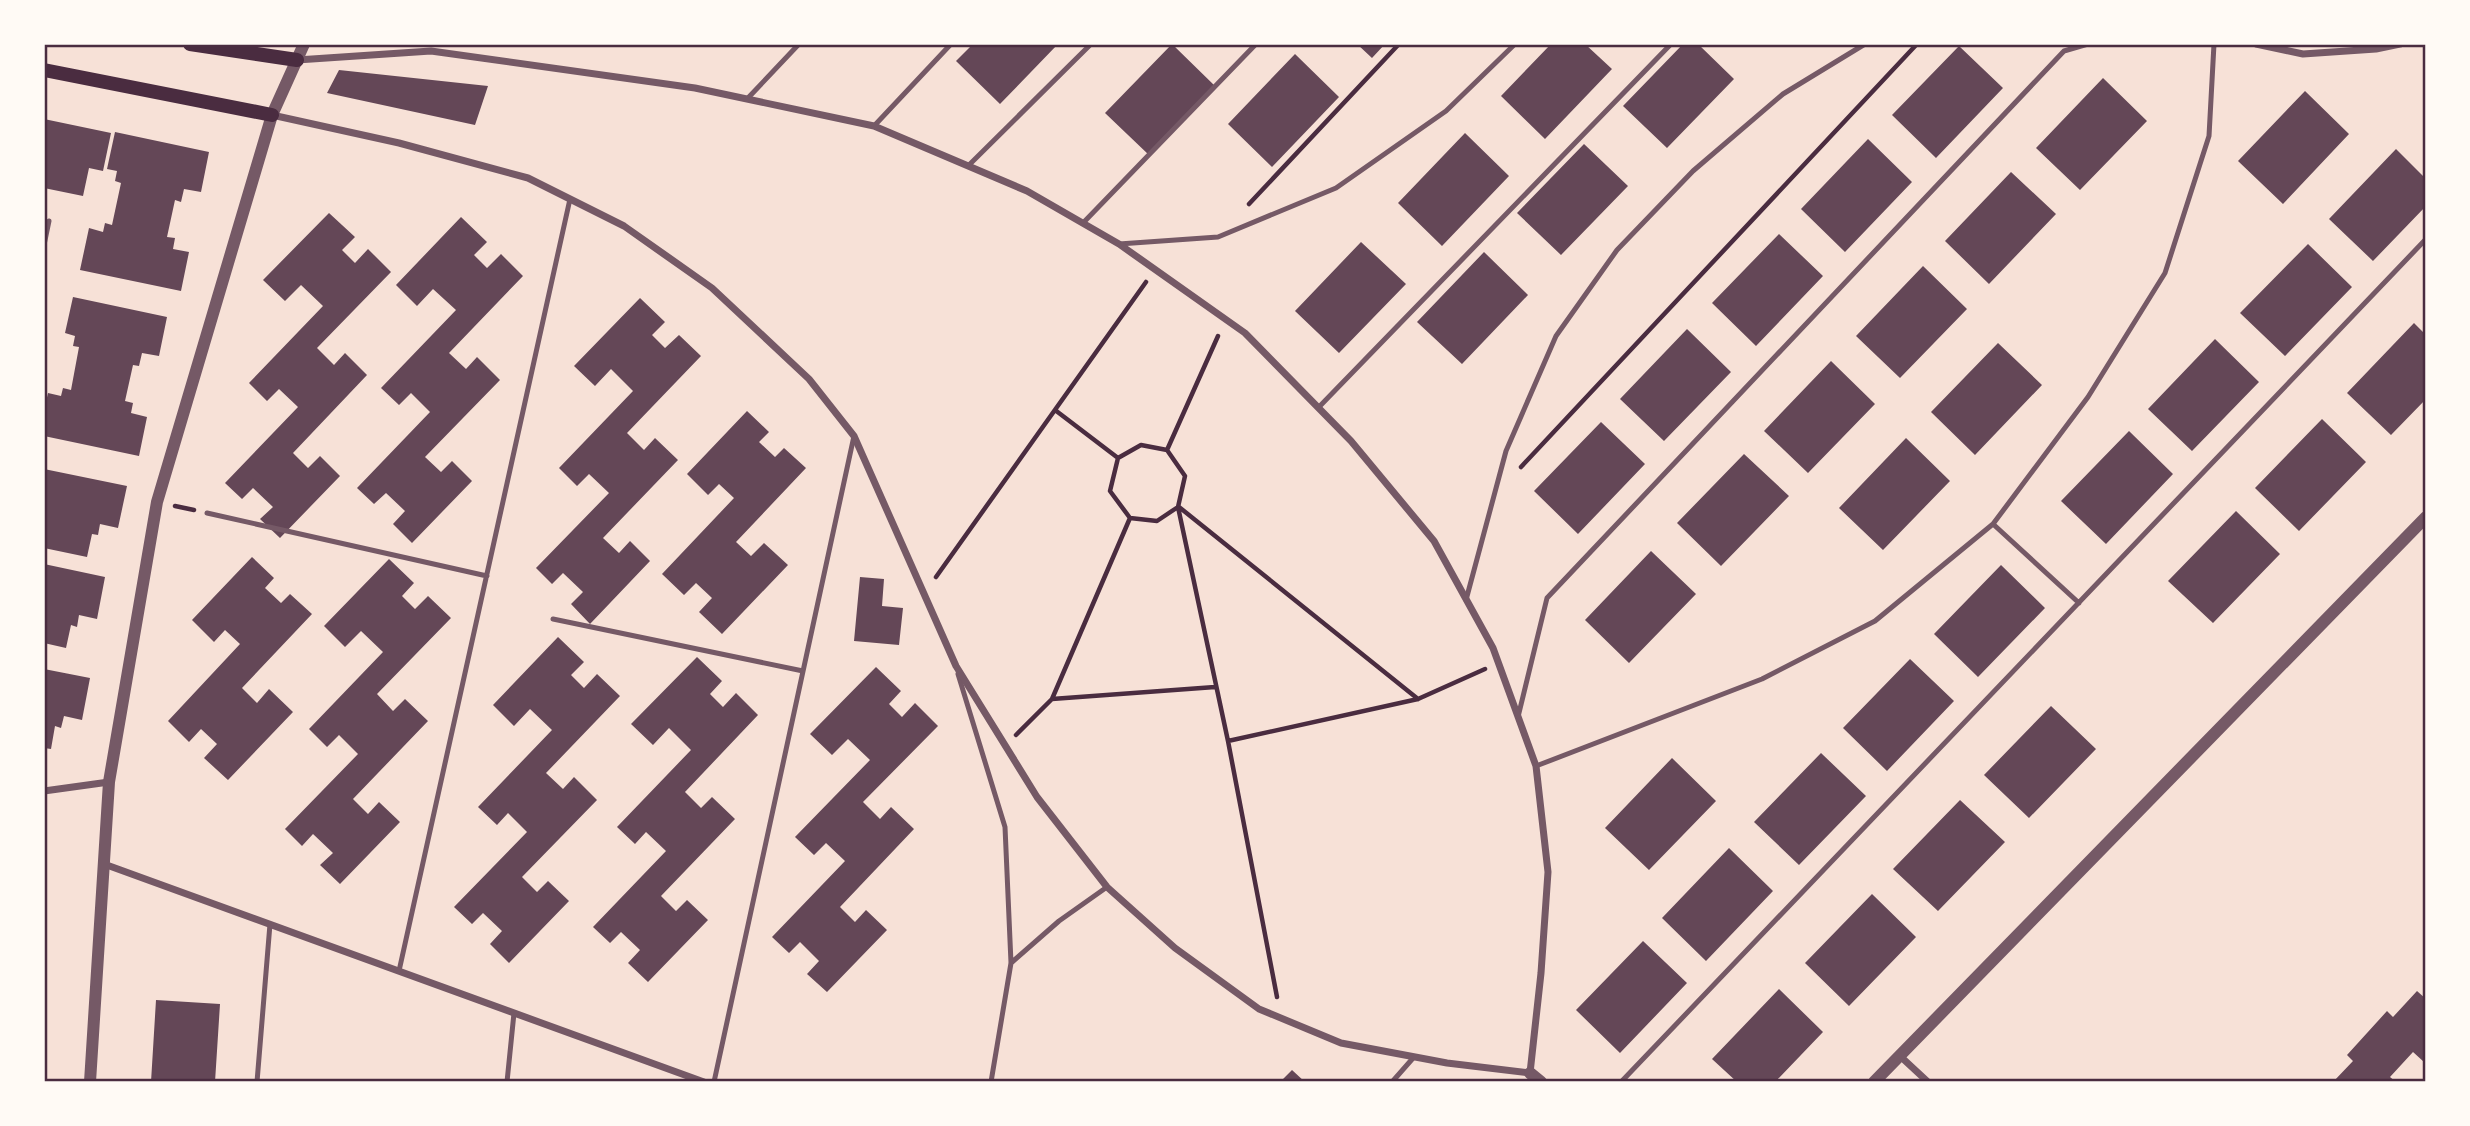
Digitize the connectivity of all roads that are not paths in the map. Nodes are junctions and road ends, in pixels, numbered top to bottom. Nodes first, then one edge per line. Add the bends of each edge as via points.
1 (190, 44) edge
2 (304, 44) edge
3 (799, 44) edge
4 (951, 44) edge
5 (1091, 44) edge
6 (1256, 44) edge
7 (1515, 44) edge
8 (1671, 44) edge
9 (1865, 44) edge
10 (2088, 44) edge
11 (2214, 44) edge
12 (2256, 44) edge
13 (2400, 44) edge
14 (297, 60) junction
15 (44, 70) edge
16 (747, 99) junction
17 (272, 115) junction
18 (874, 126) junction
19 (968, 166) junction
20 (570, 199) junction
21 (49, 221) dead end
22 (1083, 223) junction
23 (2426, 239) edge
24 (1119, 244) junction
25 (44, 245) edge
26 (1318, 408) junction
27 (854, 436) junction
28 (207, 513) road end
29 (2426, 517) edge
30 (1993, 524) junction
31 (487, 576) junction
32 (1466, 600) junction
33 (2079, 603) junction
34 (553, 620) dead end
35 (956, 666) junction
36 (803, 671) junction
37 (1518, 717) junction
38 (1536, 766) junction
39 (109, 782) junction
40 (44, 791) edge
41 (104, 864) junction
42 (1107, 887) junction
43 (270, 924) junction
44 (1011, 963) junction
45 (399, 971) junction
46 (514, 1013) junction
47 (1900, 1056) junction
48 (1414, 1057) junction
49 (1530, 1073) junction
50 (90, 1082) edge
51 (257, 1082) edge
52 (507, 1082) edge
53 (704, 1082) edge
54 (714, 1082) edge
55 (991, 1082) edge
56 (1392, 1082) edge
57 (1541, 1082) edge
58 (1621, 1082) edge
59 (1874, 1082) edge
60 (1928, 1082) edge

1 - 14 main road
2 - 14 street
3 - 16 lane
4 - 18 lane
5 - 19 lane
6 - 22 lane
7 - 24 lane via 1446,111 1336,188 1218,237
8 - 26 lane
9 - 32 lane via 1783,94 1693,171 1616,250 1556,336 1506,451
10 - 37 lane via 2064,51 1547,597
11 - 30 lane via 2209,136 2165,273 2088,397
12 - 13 street via 2303,54
14 - 16 street via 431,51
14 - 17 street
15 - 17 main road
16 - 18 street
17 - 20 street via 528,178
17 - 39 street via 157,502
18 - 19 street
19 - 22 street via 1027,191
20 - 27 street via 624,226 712,288 809,379
20 - 31 lane
21 - 25 lane
22 - 24 street
23 - 33 lane
24 - 26 street via 1245,333
26 - 32 street via 1434,541
27 - 35 street
27 - 36 lane
28 - 31 lane
29 - 47 street
30 - 33 lane
30 - 38 lane via 1875,621 1762,679
31 - 45 lane
32 - 37 street via 1493,648
33 - 58 lane
34 - 36 lane
35 - 42 street via 1037,797
35 - 44 lane via 1005,827
36 - 54 lane
37 - 38 street
38 - 49 street via 1548,872
39 - 40 street
39 - 41 street
41 - 43 street
41 - 50 street
42 - 44 lane
42 - 48 street via 1175,948 1259,1009 1341,1043
43 - 45 street
43 - 51 lane
44 - 55 lane
45 - 46 street
46 - 52 lane
46 - 53 street
47 - 59 street
47 - 60 street
48 - 49 street
48 - 56 lane
49 - 57 street

